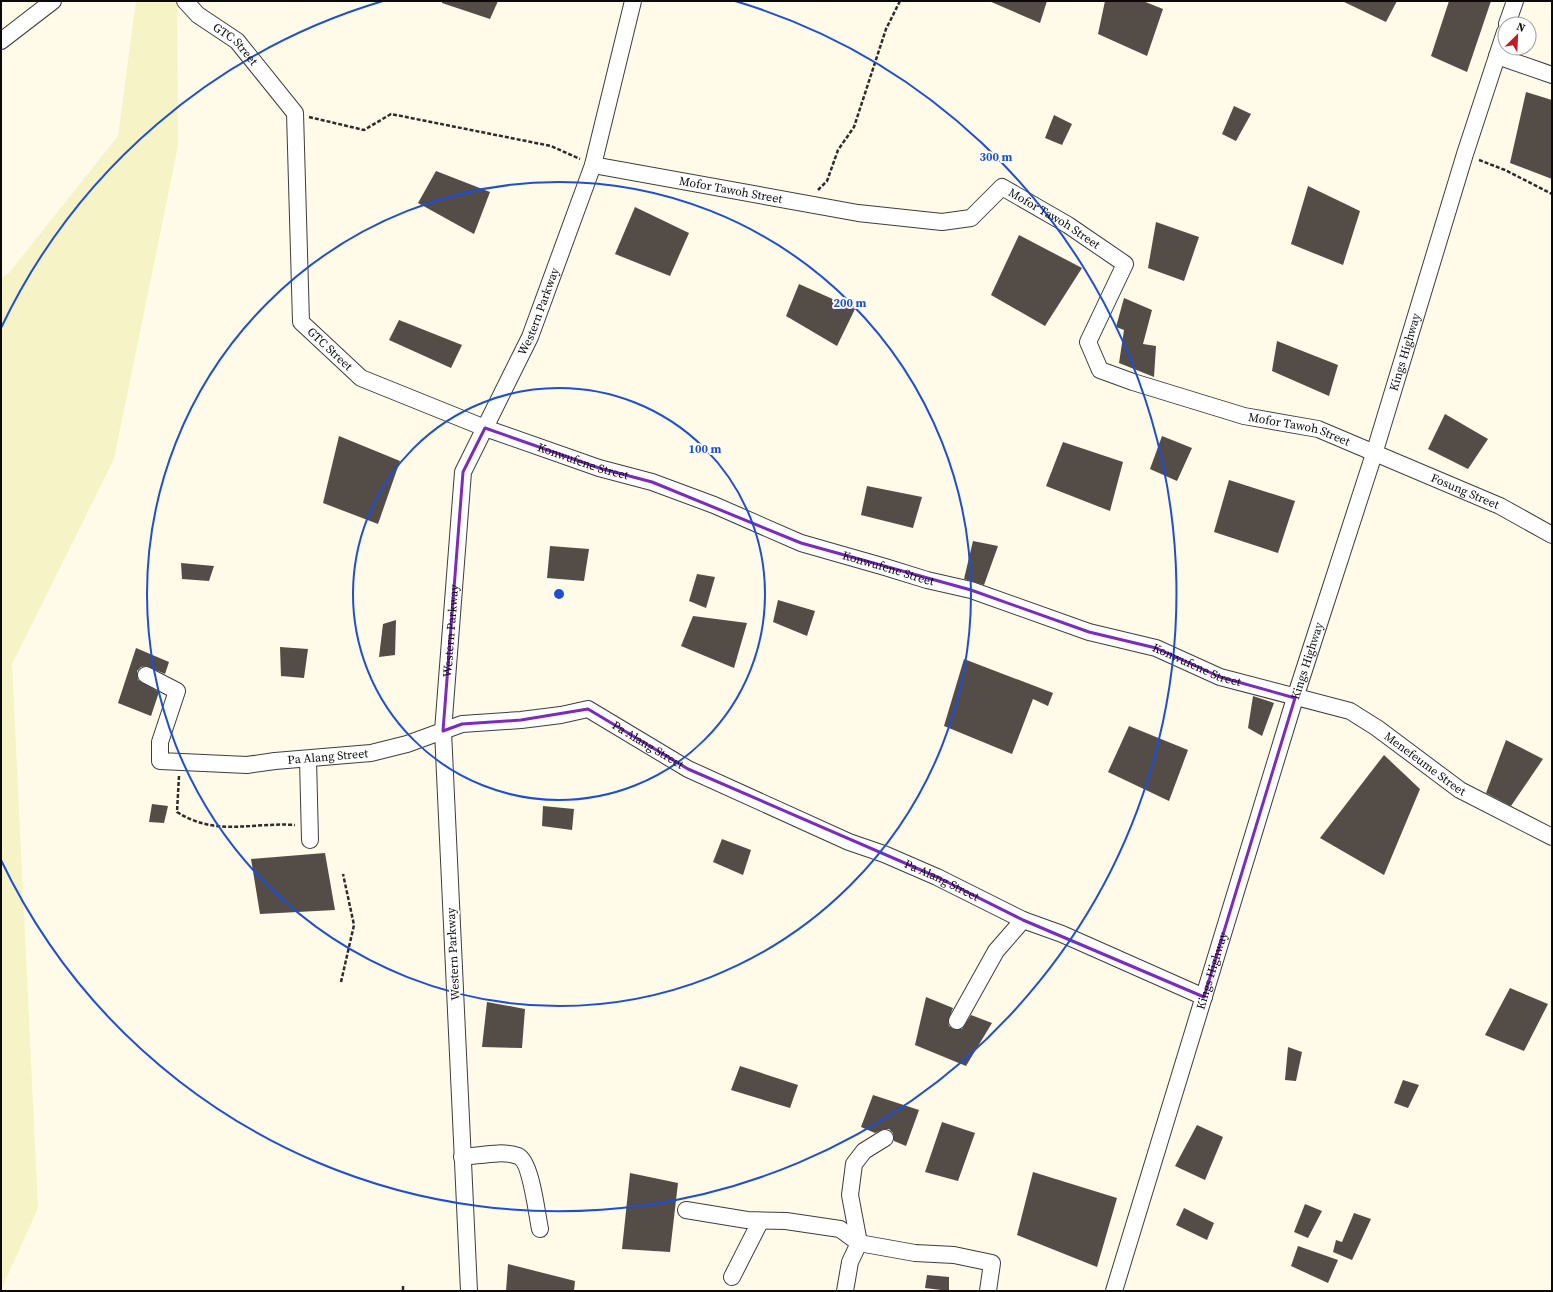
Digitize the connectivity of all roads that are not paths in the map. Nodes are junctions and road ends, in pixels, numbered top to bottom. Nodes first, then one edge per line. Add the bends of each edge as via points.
1 (53, 1) edge
2 (185, 1) edge
3 (633, 1) edge
4 (1514, 1) edge
5 (1509, 16) edge
6 (1, 41) edge
7 (1497, 56) joint
8 (1552, 75) edge
9 (593, 165) junction
10 (485, 428) junction
11 (1374, 454) junction
12 (1552, 535) edge
13 (146, 675) dead end
14 (1295, 698) junction
15 (443, 731) junction
16 (308, 758) junction
17 (310, 833) road end
18 (1552, 837) edge
19 (1023, 920) junction
20 (1204, 997) junction
21 (957, 1021) dead end
22 (885, 1138) dead end
23 (462, 1157) junction
24 (686, 1210) dead end
25 (760, 1222) junction
26 (540, 1228) dead end
27 (859, 1243) junction
28 (732, 1277) dead end
29 (469, 1291) edge
30 (845, 1291) edge
31 (988, 1291) edge
32 (1114, 1291) edge

1 - 6 street
2 - 10 street, GTC Street via 198,15 238,41 295,113 301,322 361,378
3 - 9 street, Western Parkway
4 - 5 street
7 - 8 street
7 - 11 street, Kings Highway
9 - 10 street, Western Parkway via 530,336
9 - 11 street, Mofor Tawoh Street via 858,213 942,222 971,218 1002,187 1068,225 1125,264 1088,342 1100,370 1244,416 1318,429
10 - 14 street, Konwufene Street via 599,468 652,482 801,543 970,590 1089,632 1156,648 1220,677
10 - 15 street, Western Parkway via 463,472
11 - 12 street, Fosung Street via 1500,506
11 - 14 street, Kings Highway
13 - 16 street, Pa Alang Street via 177,690 160,742 160,761 247,765
14 - 18 street, Menefeume Street via 1350,711 1460,790
14 - 20 street, Kings Highway
15 - 16 street, Pa Alang Street via 371,753
15 - 19 street, Pa Alang Street via 462,724 521,720 588,709 688,769 849,842 937,877
15 - 23 street, Western Parkway
16 - 17 street
19 - 20 street, Pa Alang Street via 1062,934
19 - 21 street via 996,951
20 - 32 street, Kings Highway
22 - 27 street via 864,1151 854,1164 850,1195
23 - 26 street via 506,1154 519,1156 528,1171
23 - 29 street, Western Parkway
24 - 25 street
25 - 27 street via 786,1221 840,1229
25 - 28 street
27 - 30 street via 850,1262
27 - 31 street via 915,1253 954,1255 992,1263

